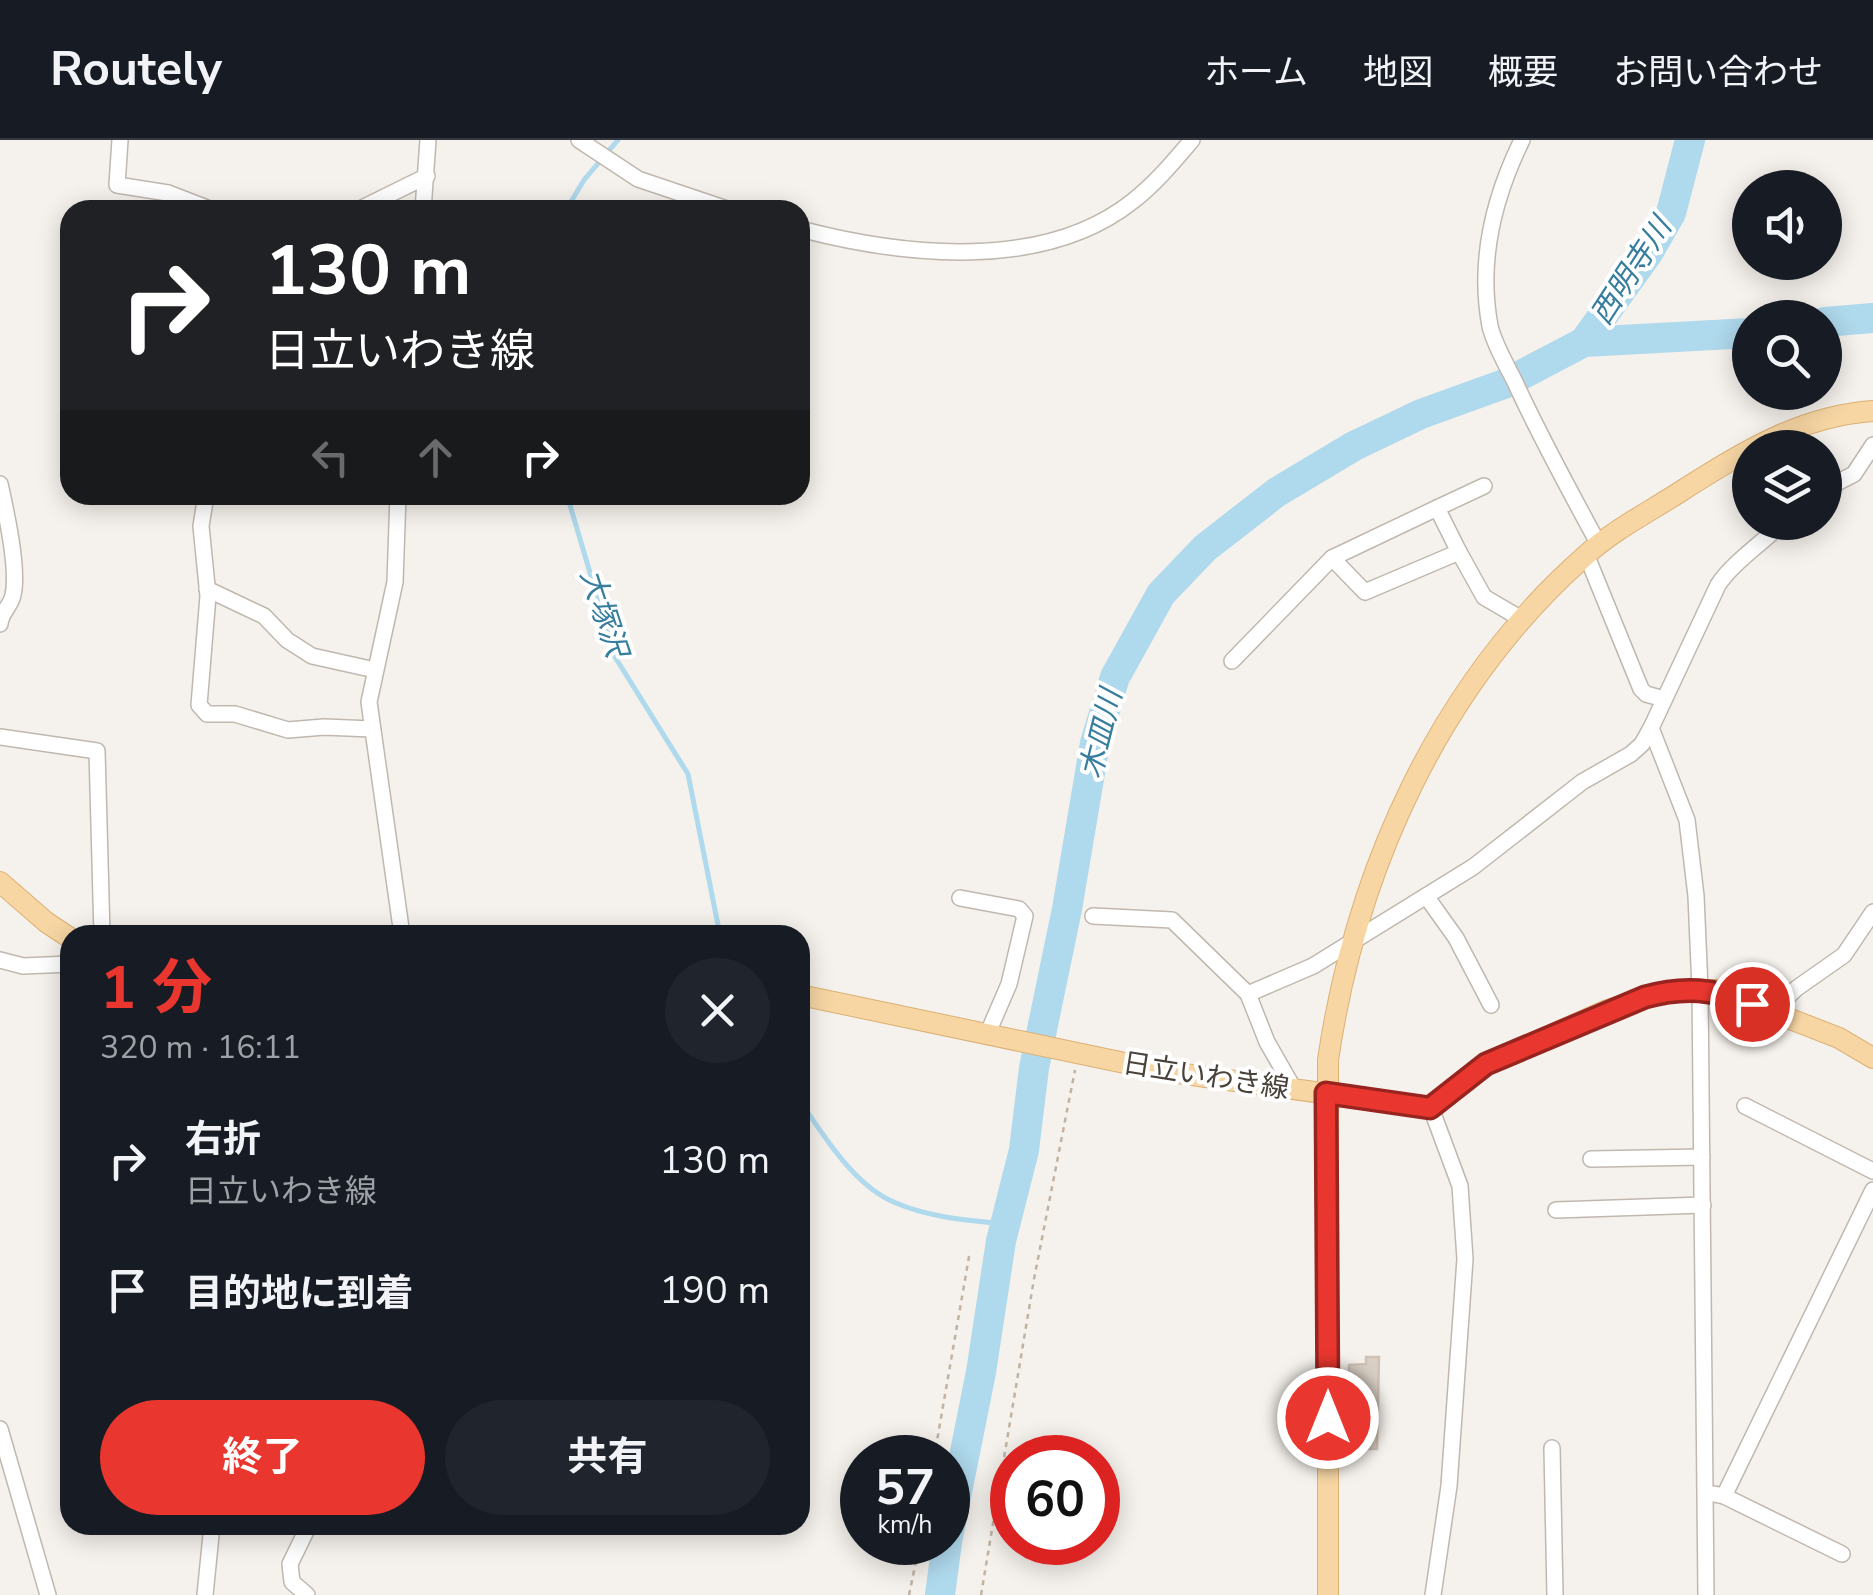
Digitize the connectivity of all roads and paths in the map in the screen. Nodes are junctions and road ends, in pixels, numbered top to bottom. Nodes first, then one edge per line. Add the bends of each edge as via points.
1 (120, 140) edge
2 (428, 140) edge
3 (579, 140) edge
4 (1192, 140) edge
5 (1522, 140) edge
6 (427, 176) junction
7 (186, 200) edge
8 (378, 200) edge
9 (424, 200) edge
10 (699, 200) edge
11 (810, 232) edge
12 (1873, 411) edge
13 (1873, 445) edge
14 (1842, 481) edge
15 (0, 484) edge
16 (1484, 486) dead end
17 (204, 505) edge
18 (398, 505) edge
19 (1437, 508) junction
20 (1766, 540) edge
21 (1592, 550) junction
22 (1459, 552) junction
23 (1332, 558) junction
24 (208, 589) junction
25 (1522, 620) junction
26 (0, 624) edge
27 (1232, 661) dead end
28 (375, 670) junction
29 (1664, 699) junction
30 (1651, 728) junction
31 (372, 729) junction
32 (0, 737) edge
33 (0, 882) edge
34 (1426, 896) junction
35 (960, 898) dead end
36 (1873, 912) edge
37 (1093, 916) dead end
38 (102, 925) edge
39 (401, 925) edge
40 (60, 931) edge
41 (1354, 940) junction
42 (0, 960) edge
43 (60, 964) edge
44 (1700, 989) junction
45 (1248, 994) junction
46 (810, 997) edge
47 (1491, 1005) dead end
48 (1771, 1012) junction
49 (997, 1037) junction
50 (1073, 1052) junction
51 (1873, 1058) edge
52 (1295, 1090) junction
53 (1326, 1093) junction
54 (1745, 1106) dead end
55 (1430, 1108) junction
56 (1702, 1157) junction
57 (1591, 1159) dead end
58 (1873, 1172) edge
59 (1873, 1190) edge
60 (1703, 1206) junction
61 (1556, 1210) dead end
62 (970, 1251) dead end
63 (0, 1429) edge
64 (938, 1435) edge
65 (1552, 1448) dead end
66 (1706, 1492) junction
67 (1724, 1496) junction
68 (211, 1535) edge
69 (304, 1535) edge
70 (1842, 1554) dead end
71 (915, 1565) edge
72 (48, 1595) edge
73 (205, 1595) edge
74 (307, 1595) edge
75 (909, 1595) edge
76 (982, 1595) edge
77 (1328, 1595) edge
78 (1433, 1595) edge
79 (1555, 1595) edge
80 (1706, 1595) edge

1 - 7 street via 117,185
2 - 6 street
3 - 10 street via 638,180
4 - 11 street via 1131,203 1048,241 985,252 916,251
5 - 21 street via 1490,231 1490,330
6 - 8 street
6 - 9 street
12 - 21 main road via 1825,418 1762,441
13 - 14 street
15 - 26 street via 14,597
16 - 19 street
17 - 24 street
18 - 28 street via 395,582
19 - 22 street
19 - 23 street
20 - 29 street via 1726,571
21 - 25 main road
21 - 29 street via 1641,689
22 - 23 street via 1365,592
22 - 25 street via 1484,596
23 - 27 street
24 - 28 street via 264,616 312,656
24 - 31 street via 199,706 208,714 235,714 288,730
25 - 41 main road via 1421,763
28 - 31 street
29 - 30 street
30 - 34 street via 1631,754
30 - 44 street via 1687,820
31 - 39 street
32 - 38 street via 97,751
33 - 40 main road
34 - 41 street
34 - 47 street
35 - 49 street via 1019,909 1024,916
36 - 48 street via 1844,956
37 - 45 street via 1172,920
41 - 45 street
41 - 53 main road via 1334,1016
42 - 43 street
44 - 48 main road
44 - 55 main road via 1645,997 1546,1037 1486,1064
44 - 56 street
45 - 52 street
46 - 49 main road, 日立いわき線
48 - 51 main road
49 - 50 main road, 日立いわき線
50 - 52 main road, 日立いわき線
50 - 76 path
52 - 53 main road, 日立いわき線
53 - 55 main road, 日立いわき線
53 - 77 main road
54 - 58 street
55 - 78 street via 1460,1186 1465,1259 1449,1486
56 - 57 street
56 - 60 street
59 - 67 street
60 - 61 street
60 - 66 street
62 - 64 path
63 - 72 street
65 - 79 street
66 - 67 street
66 - 80 street
67 - 70 street
68 - 73 street
69 - 74 street via 290,1564 292,1582
71 - 75 path

